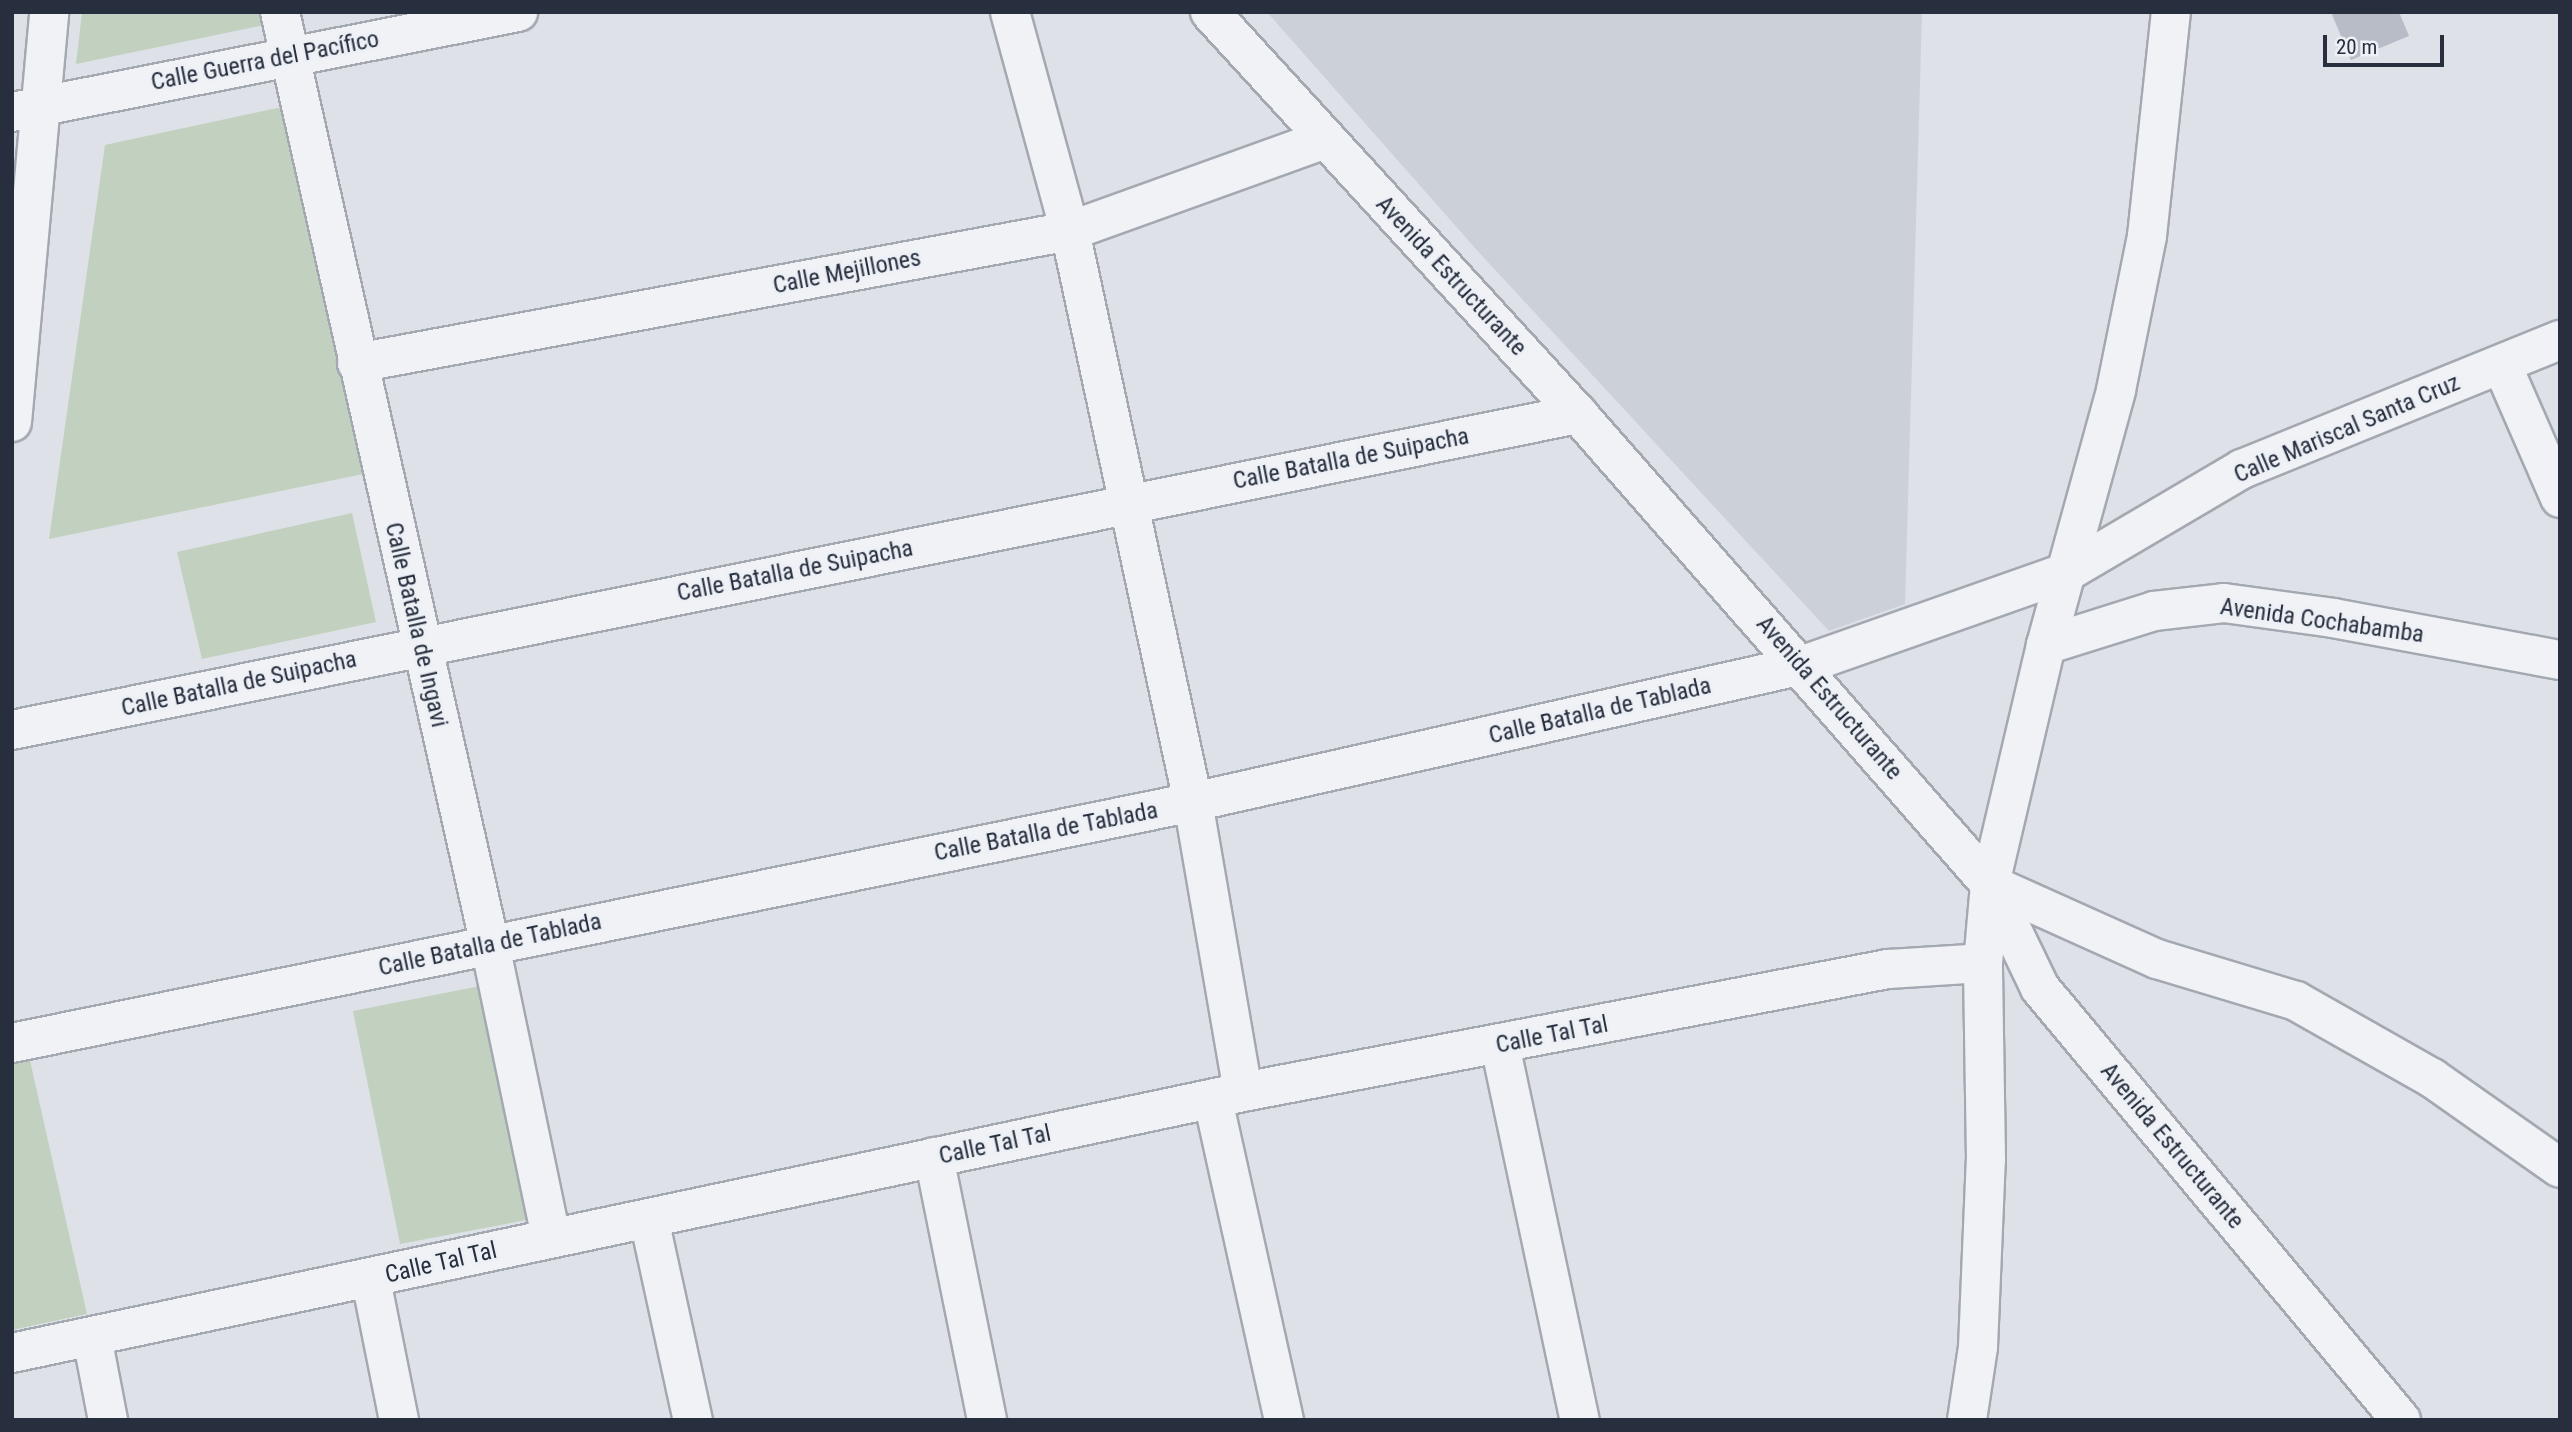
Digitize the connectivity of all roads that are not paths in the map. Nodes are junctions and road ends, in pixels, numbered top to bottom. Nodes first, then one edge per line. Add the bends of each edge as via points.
1 (49, 12) edge
2 (280, 12) edge
3 (518, 12) edge
4 (1010, 12) edge
5 (1210, 12) edge
6 (2171, 12) edge
7 (290, 55) junction
8 (26, 109) edge
9 (1325, 139) junction
10 (1070, 231) junction
11 (2560, 340) edge
12 (357, 363) junction
13 (2502, 365) junction
14 (1578, 414) junction
15 (12, 422) edge
16 (2560, 498) edge
17 (1126, 504) junction
18 (2067, 572) junction
19 (2046, 645) junction
20 (420, 647) junction
21 (2560, 660) edge
22 (1802, 665) junction
23 (12, 730) edge
24 (1193, 802) junction
25 (1990, 884) junction
26 (490, 945) junction
27 (1983, 963) junction
28 (12, 1043) edge
29 (1500, 1045) junction
30 (1228, 1096) junction
31 (934, 1157) junction
32 (2560, 1168) edge
33 (649, 1219) junction
34 (551, 1237) junction
35 (370, 1280) junction
36 (92, 1337) junction
37 (12, 1353) edge
38 (108, 1420) edge
39 (399, 1420) edge
40 (693, 1420) edge
41 (987, 1420) edge
42 (1284, 1420) edge
43 (1580, 1420) edge
44 (1967, 1420) edge
45 (2401, 1420) edge

1 - 8 street
2 - 7 street, Calle Batalla de Ingavi
3 - 7 street, Calle Guerra del Pacífico
4 - 10 street
5 - 9 street, Avenida Estructurante
6 - 18 street via 2147,236 2116,390
7 - 8 street, Calle Guerra del Pacífico
7 - 12 street, Calle Batalla de Ingavi
8 - 15 street
9 - 10 street, Calle Mejillones
9 - 14 street, Avenida Estructurante
10 - 12 street, Calle Mejillones
10 - 17 street
11 - 13 street, Calle Mariscal Santa Cruz
12 - 20 street, Calle Batalla de Ingavi
13 - 16 street
13 - 18 street, Calle Mariscal Santa Cruz via 2242,469
14 - 17 street, Calle Batalla de Suipacha
14 - 22 street, Avenida Estructurante
17 - 20 street, Calle Batalla de Suipacha
17 - 24 street
18 - 19 street
18 - 22 street, Calle Batalla de Tablada
19 - 21 street, Avenida Cochabamba via 2154,611 2224,603
19 - 25 street
20 - 23 street, Calle Batalla de Suipacha
20 - 26 street, Calle Batalla de Ingavi
22 - 24 street, Calle Batalla de Tablada
22 - 25 street, Avenida Estructurante
24 - 26 street, Calle Batalla de Tablada
24 - 30 street
25 - 27 street
25 - 32 street via 2157,959 2297,1001 2432,1078
25 - 45 street, Avenida Estructurante via 2040,988
26 - 28 street, Calle Batalla de Tablada
26 - 34 street, Calle Batalla de Ingavi
27 - 29 street, Calle Tal Tal via 1888,969
27 - 44 street via 1986,1160 1978,1348
29 - 30 street, Calle Tal Tal
29 - 43 street
30 - 31 street, Calle Tal Tal
30 - 42 street
31 - 33 street, Calle Tal Tal
31 - 41 street
33 - 34 street, Calle Tal Tal
33 - 40 street
34 - 35 street, Calle Tal Tal
35 - 36 street, Calle Tal Tal
35 - 39 street
36 - 37 street, Calle Tal Tal
36 - 38 street

